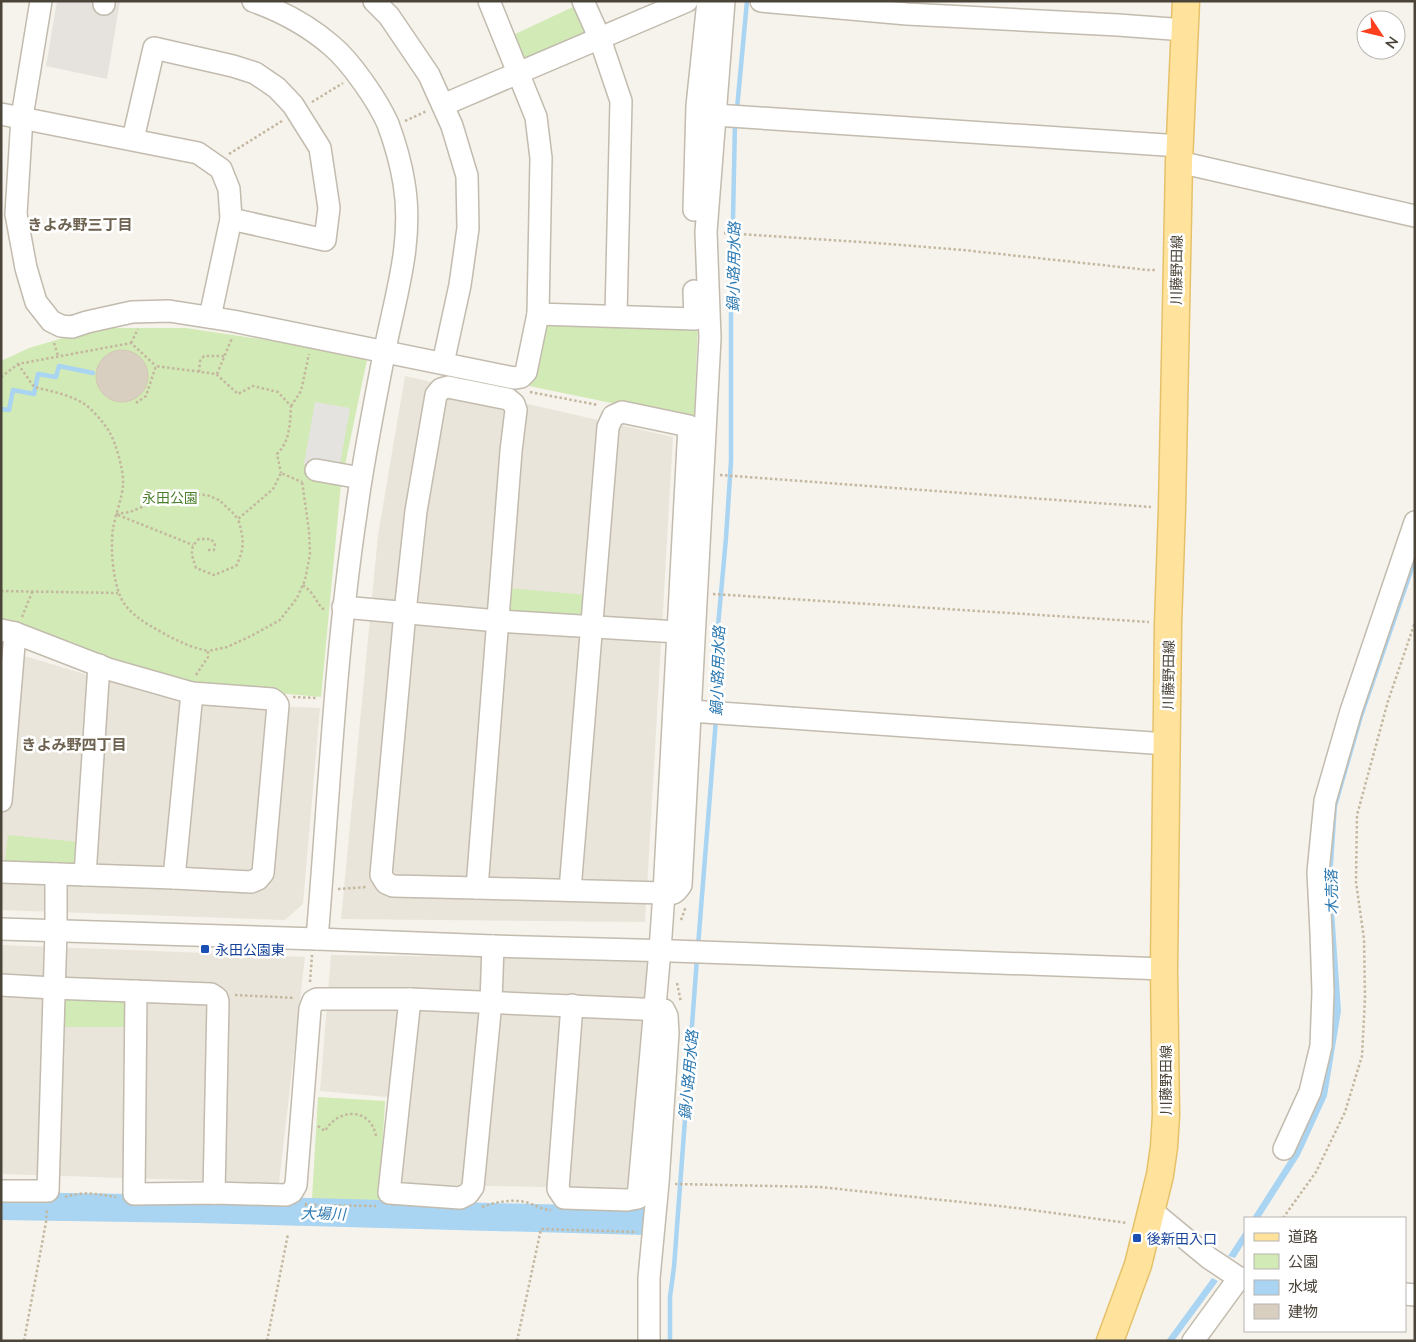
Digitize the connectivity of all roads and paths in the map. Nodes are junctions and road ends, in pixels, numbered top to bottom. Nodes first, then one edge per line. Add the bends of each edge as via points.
1 (41, 1) edge
2 (374, 1) edge
3 (489, 1) edge
4 (583, 1) edge
5 (708, 1) edge
6 (724, 1) edge
7 (761, 1) edge
8 (1186, 1) edge
9 (265, 3) edge
10 (675, 4) edge
11 (908, 8) edge
12 (1185, 30) junction
13 (600, 39) junction
14 (519, 73) junction
15 (344, 82) dead end
16 (443, 105) junction
17 (297, 112) junction
18 (12, 116) edge
19 (730, 116) junction
20 (400, 123) dead end
21 (133, 139) junction
22 (1179, 154) junction
23 (214, 164) junction
24 (1415, 216) edge
25 (231, 219) junction
26 (706, 232) junction
27 (1176, 269) junction
28 (538, 314) junction
29 (616, 316) junction
30 (210, 317) junction
31 (232, 338) dead end
32 (385, 352) junction
33 (309, 354) dead end
34 (225, 356) junction
35 (443, 363) junction
36 (18, 364) junction
37 (156, 366) junction
38 (199, 372) junction
39 (216, 374) junction
40 (1, 377) edge
41 (136, 403) dead end
42 (291, 406) junction
43 (281, 473) junction
44 (702, 474) junction
45 (309, 476) junction
46 (361, 478) junction
47 (1172, 510) junction
48 (116, 514) junction
49 (238, 519) junction
50 (1415, 522) edge
51 (193, 545) junction
52 (208, 550) dead end
53 (303, 585) junction
54 (34, 590) junction
55 (1, 591) edge
56 (118, 592) junction
57 (696, 593) junction
58 (337, 609) junction
59 (405, 612) junction
60 (498, 621) junction
61 (1415, 622) edge
62 (1168, 624) junction
63 (592, 628) junction
64 (8, 632) edge
65 (678, 632) junction
66 (208, 651) junction
67 (99, 665) junction
68 (192, 694) junction
69 (322, 699) dead end
70 (276, 702) junction
71 (690, 711) junction
72 (1167, 744) junction
73 (1, 801) edge
74 (1, 872) edge
75 (56, 874) junction
76 (85, 875) junction
77 (174, 878) junction
78 (386, 883) junction
79 (477, 888) junction
80 (334, 890) dead end
81 (570, 890) junction
82 (664, 893) junction
83 (1, 929) edge
84 (56, 931) junction
85 (493, 946) junction
86 (314, 947) junction
87 (660, 950) junction
88 (1164, 970) junction
89 (1, 985) edge
90 (53, 988) junction
91 (136, 991) junction
92 (217, 998) junction
93 (410, 999) junction
94 (311, 1000) junction
95 (491, 1002) junction
96 (572, 1006) junction
97 (656, 1009) junction
98 (1284, 1149) dead end
99 (658, 1183) junction
100 (1, 1191) edge
101 (214, 1193) junction
102 (47, 1208) dead end
103 (1284, 1217) edge
104 (1150, 1218) junction
105 (653, 1232) junction
106 (288, 1234) dead end
107 (1242, 1278) edge
108 (1195, 1340) edge
109 (24, 1341) edge
110 (268, 1341) edge
111 (517, 1341) edge
112 (649, 1341) edge
113 (1110, 1341) edge

1 - 18 street
2 - 16 street via 389,16 429,75
3 - 14 street
4 - 13 street
5 - 29 street via 697,106 694,318
6 - 19 street
7 - 11 street
8 - 12 main road, 川藤野田線
9 - 32 street via 332,46 351,66 387,123 398,155 407,215 406,246
10 - 13 street
11 - 12 street
12 - 22 main road, 川藤野田線
13 - 14 street
13 - 29 street via 620,101
14 - 16 street
14 - 28 street via 536,117 541,158
15 - 17 path
16 - 20 path
16 - 35 street via 467,176 468,228 460,285
17 - 21 street via 278,88 255,73 154,48
17 - 23 path
17 - 25 street via 320,148 329,208 325,240
18 - 21 street
18 - 30 street via 16,214 26,268 36,302 51,321 72,327 132,312 169,311
19 - 22 street
19 - 26 street
21 - 23 street via 198,152
22 - 24 street
22 - 27 main road, 川藤野田線
23 - 25 street via 221,170 229,189
25 - 30 street
26 - 27 path via 876,242 1148,270
26 - 44 street via 710,338
27 - 47 main road, 川藤野田線
28 - 29 street
28 - 35 street via 526,372 521,377
30 - 32 street
31 - 34 path
32 - 35 street
32 - 46 street
33 - 42 path via 301,391
34 - 38 path via 204,356
34 - 39 path
36 - 37 path via 132,343
36 - 40 path
36 - 48 path via 34,387 83,402 110,432 123,484
37 - 38 path
37 - 41 path via 146,396
38 - 39 path
39 - 42 path via 238,394 253,386 278,392
42 - 43 path via 288,437 277,454
43 - 45 path
43 - 49 path via 273,489
44 - 47 path
44 - 57 street
45 - 46 street
45 - 53 path via 310,554
46 - 58 street
47 - 62 main road, 川藤野田線
48 - 49 path via 130,512 168,496 188,494 207,495 219,500
48 - 51 path
48 - 56 path via 112,556
49 - 51 path via 243,543 236,566 214,576 196,568 191,552
50 - 98 street via 1351,710 1325,801 1318,872 1322,932 1321,1046 1310,1092
51 - 52 path via 199,539 210,539 215,544 214,550
53 - 58 path via 323,610
53 - 66 path via 280,620 251,636
54 - 55 path
54 - 56 path
54 - 64 path
56 - 66 path via 125,605 144,622 174,640
57 - 62 path
57 - 71 street
58 - 59 street
58 - 86 street
59 - 60 street
59 - 60 street via 416,511 436,395 448,387 508,399 516,410
59 - 78 street via 381,875
60 - 63 street
60 - 79 street
61 - 103 path via 1388,701 1357,815 1356,882 1364,939 1362,1056 1345,1112 1316,1172
62 - 72 main road, 川藤野田線
63 - 65 street
63 - 65 street via 608,427 613,416 622,412 689,426
63 - 81 street
64 - 67 street
64 - 73 street
65 - 82 street
66 - 68 path via 208,657 194,679
67 - 68 street
67 - 76 street
68 - 70 street via 272,699
68 - 77 street
69 - 70 path via 283,697
70 - 77 street via 263,873 251,882
71 - 72 street
71 - 82 street via 681,885 677,892
72 - 88 main road, 川藤野田線
74 - 75 street
75 - 76 street
75 - 84 street
76 - 77 street
78 - 79 street via 393,886
78 - 80 path via 376,887
79 - 81 street
81 - 82 street
82 - 87 street
83 - 84 street
84 - 86 street
84 - 90 street
85 - 86 street
85 - 87 street
85 - 95 street
86 - 94 path
87 - 88 street
87 - 97 street
88 - 104 main road, 川藤野田線 via 1166,1115 1160,1175
89 - 90 street
90 - 91 street
90 - 100 street via 48,1191
91 - 92 street via 211,994
91 - 101 street via 134,1194
92 - 94 path via 225,995
92 - 101 street
93 - 94 street
93 - 95 street
93 - 95 street via 389,1193 460,1198 473,1187
94 - 101 street via 296,1185 286,1195
95 - 96 street
96 - 97 street
96 - 97 street via 558,1189 564,1198 638,1198
97 - 99 street via 664,1010 667,1016 668,1033
99 - 104 path via 820,1188
99 - 105 street
102 - 109 path
104 - 107 street
104 - 113 main road, 川藤野田線 via 1138,1265
105 - 111 path via 541,1228
105 - 112 street
106 - 110 path
107 - 108 street

